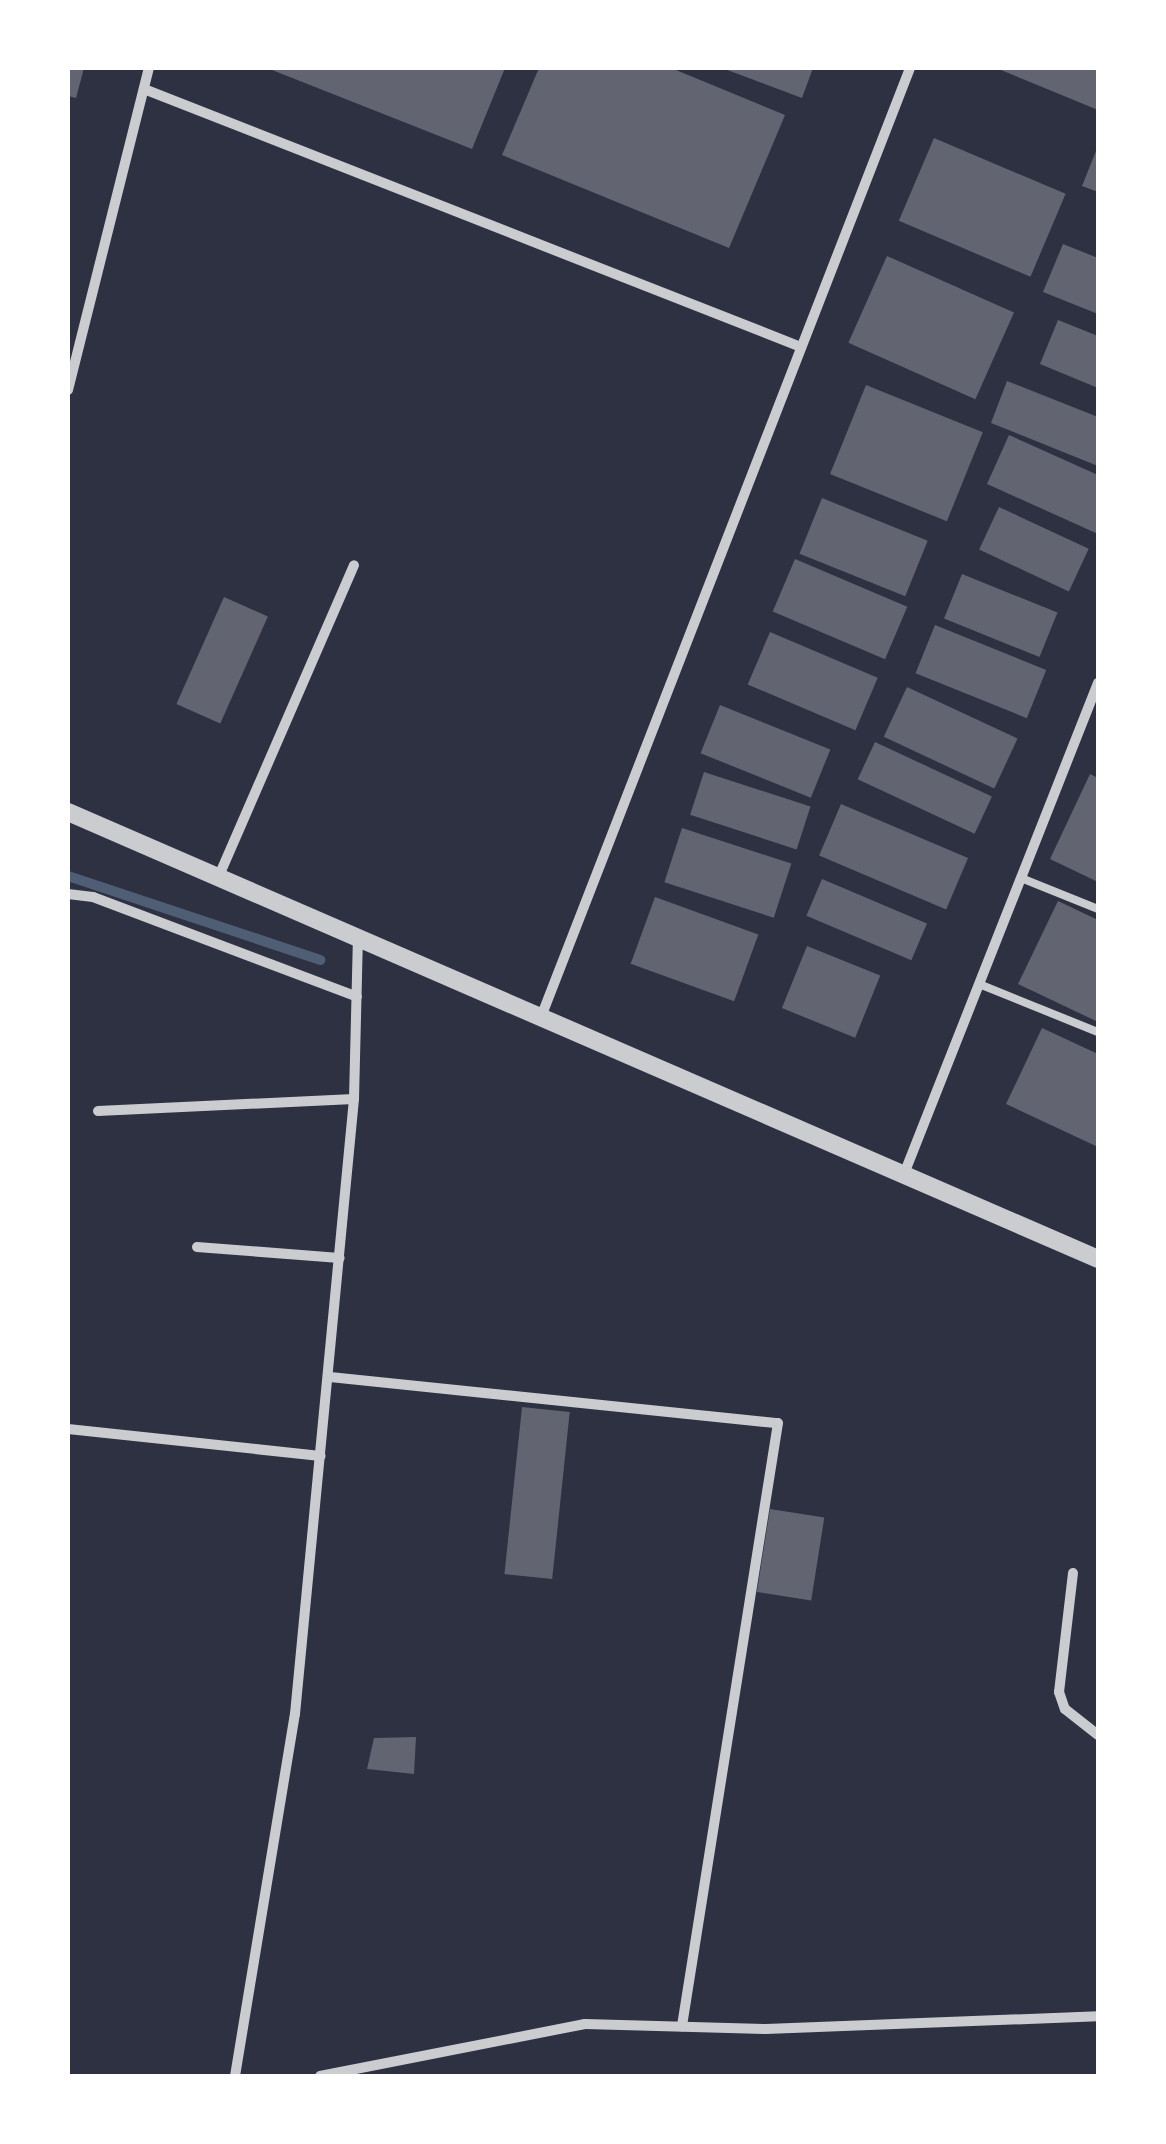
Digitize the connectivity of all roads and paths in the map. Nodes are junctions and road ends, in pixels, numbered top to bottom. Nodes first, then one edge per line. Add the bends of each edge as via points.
1 (149, 68) edge
2 (910, 68) edge
3 (144, 89) junction
4 (801, 347) junction
5 (68, 390) edge
6 (354, 564) dead end
7 (1098, 683) edge
8 (68, 812) edge
9 (218, 878) junction
10 (1021, 878) junction
11 (68, 894) edge
12 (1098, 909) edge
13 (358, 938) junction
14 (979, 984) junction
15 (357, 997) junction
16 (541, 1017) junction
17 (1098, 1032) edge
18 (354, 1099) junction
19 (98, 1110) dead end
20 (904, 1174) junction
21 (197, 1247) dead end
22 (340, 1258) junction
23 (1098, 1259) edge
24 (330, 1377) junction
25 (68, 1429) edge
26 (320, 1456) junction
27 (1073, 1574) dead end
28 (1098, 1735) edge
29 (1098, 2016) edge
30 (682, 2026) junction
31 (235, 2076) edge
32 (320, 2076) edge

1 - 3 street
2 - 4 street
3 - 4 street
3 - 5 street
4 - 16 street
6 - 9 street
7 - 10 street
8 - 9 street
9 - 13 street
10 - 12 lane
10 - 14 street
11 - 15 street
13 - 15 street
13 - 16 street
14 - 17 lane
14 - 20 street
15 - 18 street
16 - 20 street
18 - 19 street
18 - 22 street
20 - 23 street
21 - 22 street
22 - 24 street
24 - 26 street
24 - 30 street via 778,1423
25 - 26 street
26 - 31 street via 295,1714
27 - 28 street via 1059,1692 1064,1709
29 - 30 street
30 - 32 street via 584,2024

